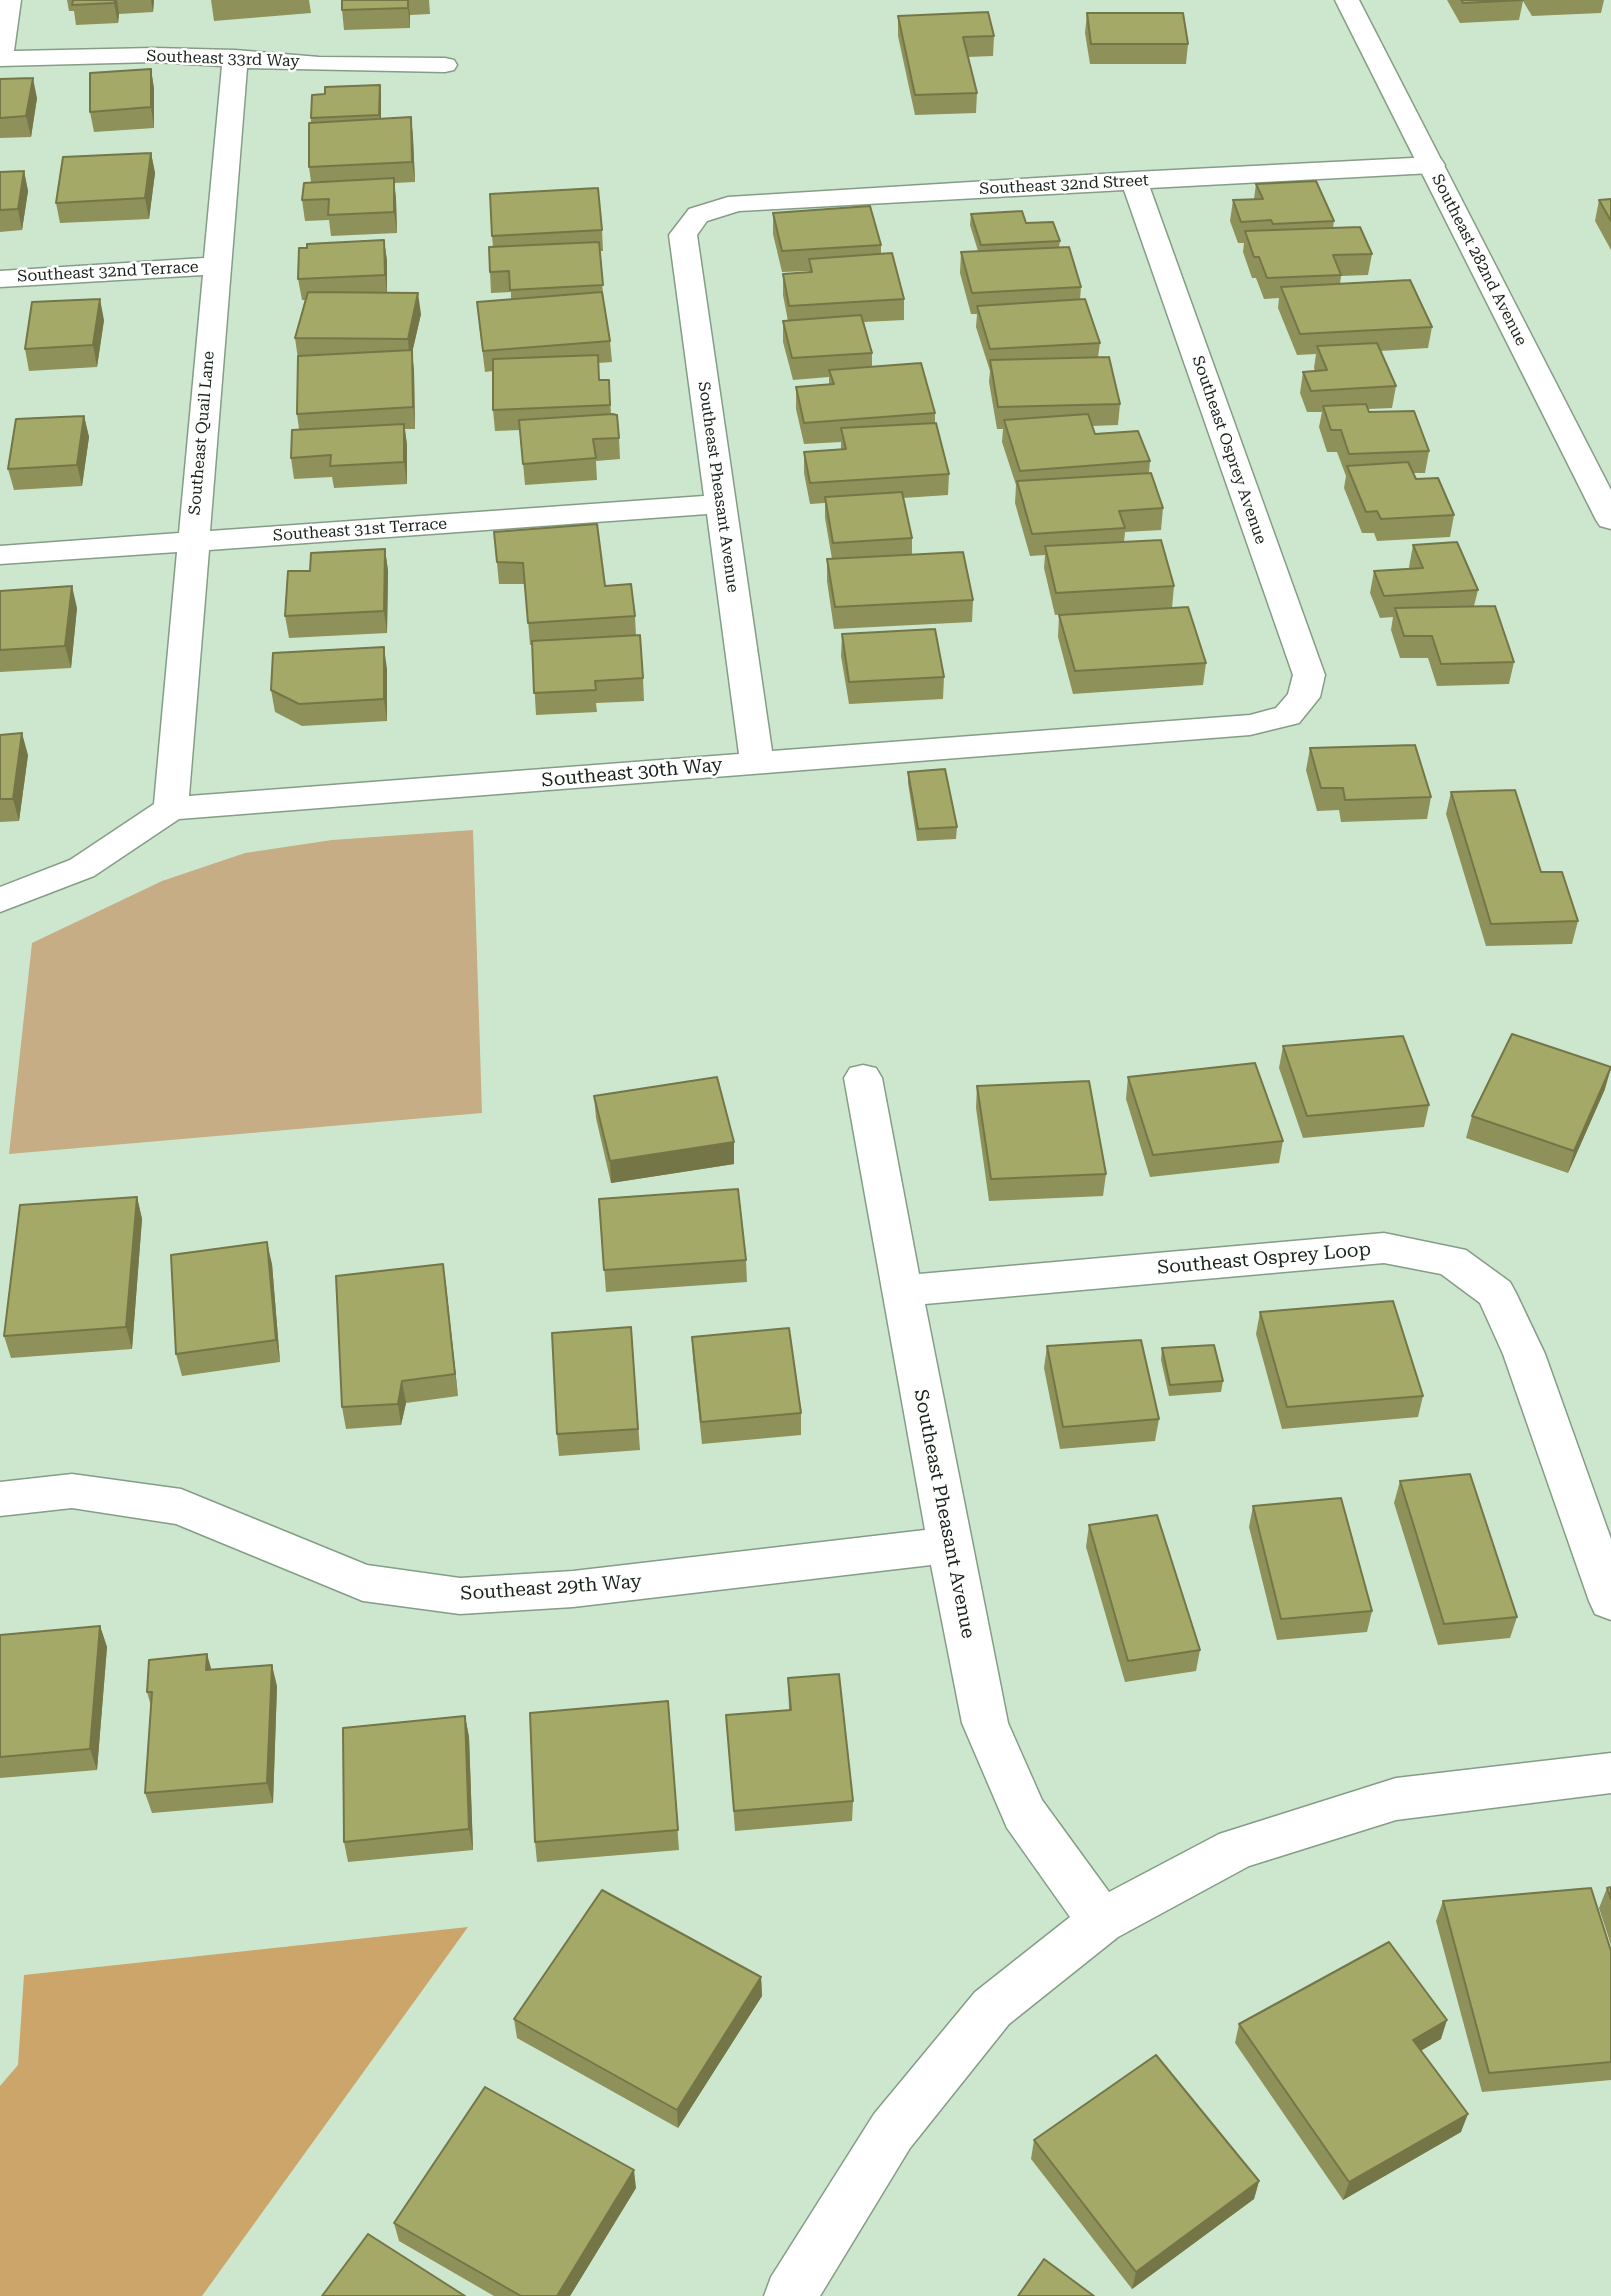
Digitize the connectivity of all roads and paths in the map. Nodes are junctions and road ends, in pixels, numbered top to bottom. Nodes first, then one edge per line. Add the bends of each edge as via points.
1 (9, 0) edge
2 (1347, 0) edge
3 (235, 57) junction
4 (1, 58) edge
5 (445, 65) dead end
6 (1432, 165) junction
7 (1133, 180) junction
8 (698, 215) joint
9 (216, 266) junction
10 (0, 279) edge
11 (721, 504) junction
12 (1611, 520) edge
13 (193, 541) junction
14 (0, 555) edge
15 (1287, 716) joint
16 (757, 763) junction
17 (172, 809) junction
18 (0, 900) edge
19 (863, 1078) dead end
20 (903, 1291) junction
21 (0, 1499) edge
22 (949, 1545) junction
23 (1611, 1601) edge
24 (1611, 1773) edge
25 (1101, 1921) junction
26 (790, 2296) edge

1 - 4 street
2 - 6 street, Southeast 282nd Avenue
3 - 4 street, Southeast 33rd Way
3 - 5 street, Southeast 33rd Way via 320,64
3 - 9 street, Southeast Quail Lane
6 - 7 street, Southeast 32nd Street
6 - 12 street, Southeast 282nd Avenue
7 - 8 street, Southeast 32nd Street via 737,203
7 - 15 street, Southeast Osprey Avenue via 1309,675 1304,697
8 - 11 street, Southeast Pheasant Avenue via 683,235
9 - 10 street, Southeast 32nd Terrace
9 - 13 street, Southeast Quail Lane
11 - 13 street, Southeast 31st Terrace
11 - 16 street, Southeast Pheasant Avenue
13 - 14 street, Southeast 31st Terrace
13 - 17 street, Southeast Quail Lane
15 - 16 street, Southeast 30th Way via 1250,725
16 - 17 street, Southeast 30th Way
17 - 18 street, Southeast 30th Way via 82,868
19 - 20 street, Southeast Pheasant Avenue
20 - 22 street, Southeast Pheasant Avenue
20 - 23 street, Southeast Osprey Loop via 1384,1248 1452,1261 1496,1293 1524,1354
21 - 22 street, Southeast 29th Way via 72,1491 181,1507 363,1583 460,1596 573,1589
22 - 25 street, Southeast Pheasant Avenue via 985,1723 1024,1813
24 - 25 street via 1395,1799 1236,1849
25 - 26 street via 992,2008 892,2131

